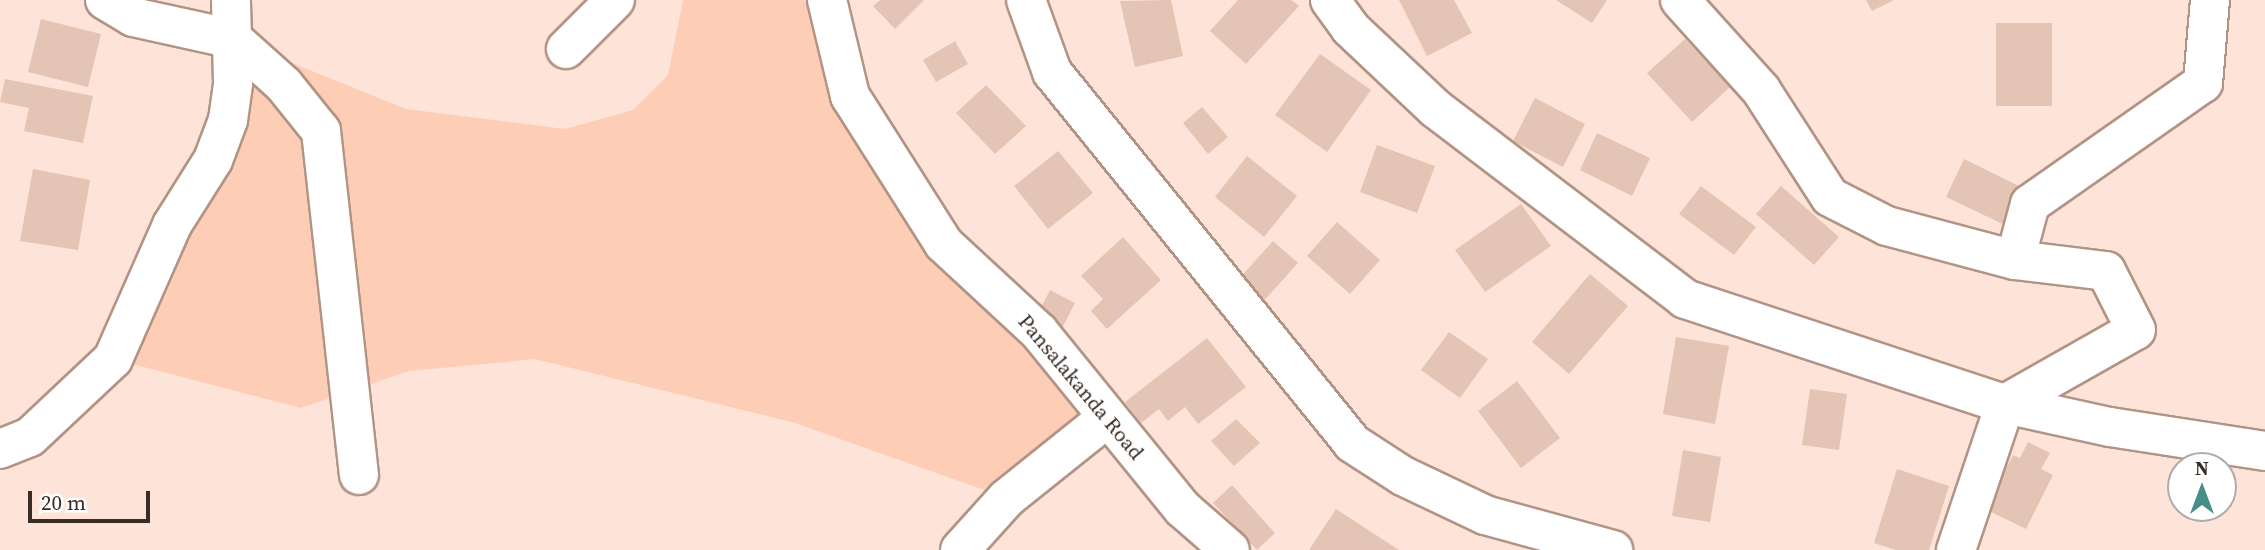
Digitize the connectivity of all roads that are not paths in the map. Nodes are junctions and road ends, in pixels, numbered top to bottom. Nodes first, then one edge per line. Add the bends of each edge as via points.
1 (105, 0) edge
2 (231, 0) edge
3 (615, 0) edge
4 (827, 0) edge
5 (1026, 0) edge
6 (1329, 0) edge
7 (1680, 0) edge
8 (2210, 0) edge
9 (233, 38) junction
10 (566, 49) dead end
11 (2015, 260) junction
12 (2005, 404) junction
13 (1108, 417) junction
14 (0, 449) edge
15 (2265, 451) edge
16 (359, 475) dead end
17 (960, 550) edge
18 (1230, 550) edge
19 (1613, 550) edge
20 (1956, 550) edge

1 - 9 street via 133,17
2 - 9 street
3 - 10 street
4 - 13 street, Pansalakanda Road via 850,96 944,244 1039,331
5 - 19 street via 1052,72 1352,443 1403,476 1485,516
6 - 12 street via 1350,28 1436,109 1685,299
7 - 11 street via 1761,90 1830,197 1886,226
8 - 11 street via 2203,83 2030,204
9 - 14 street via 228,120 213,160 172,225 113,359 30,437
9 - 16 street via 284,85 321,131
11 - 12 street via 2106,271 2136,330
12 - 15 street via 2110,427
12 - 20 street
13 - 17 street via 1007,498
13 - 18 street, Pansalakanda Road via 1183,509

